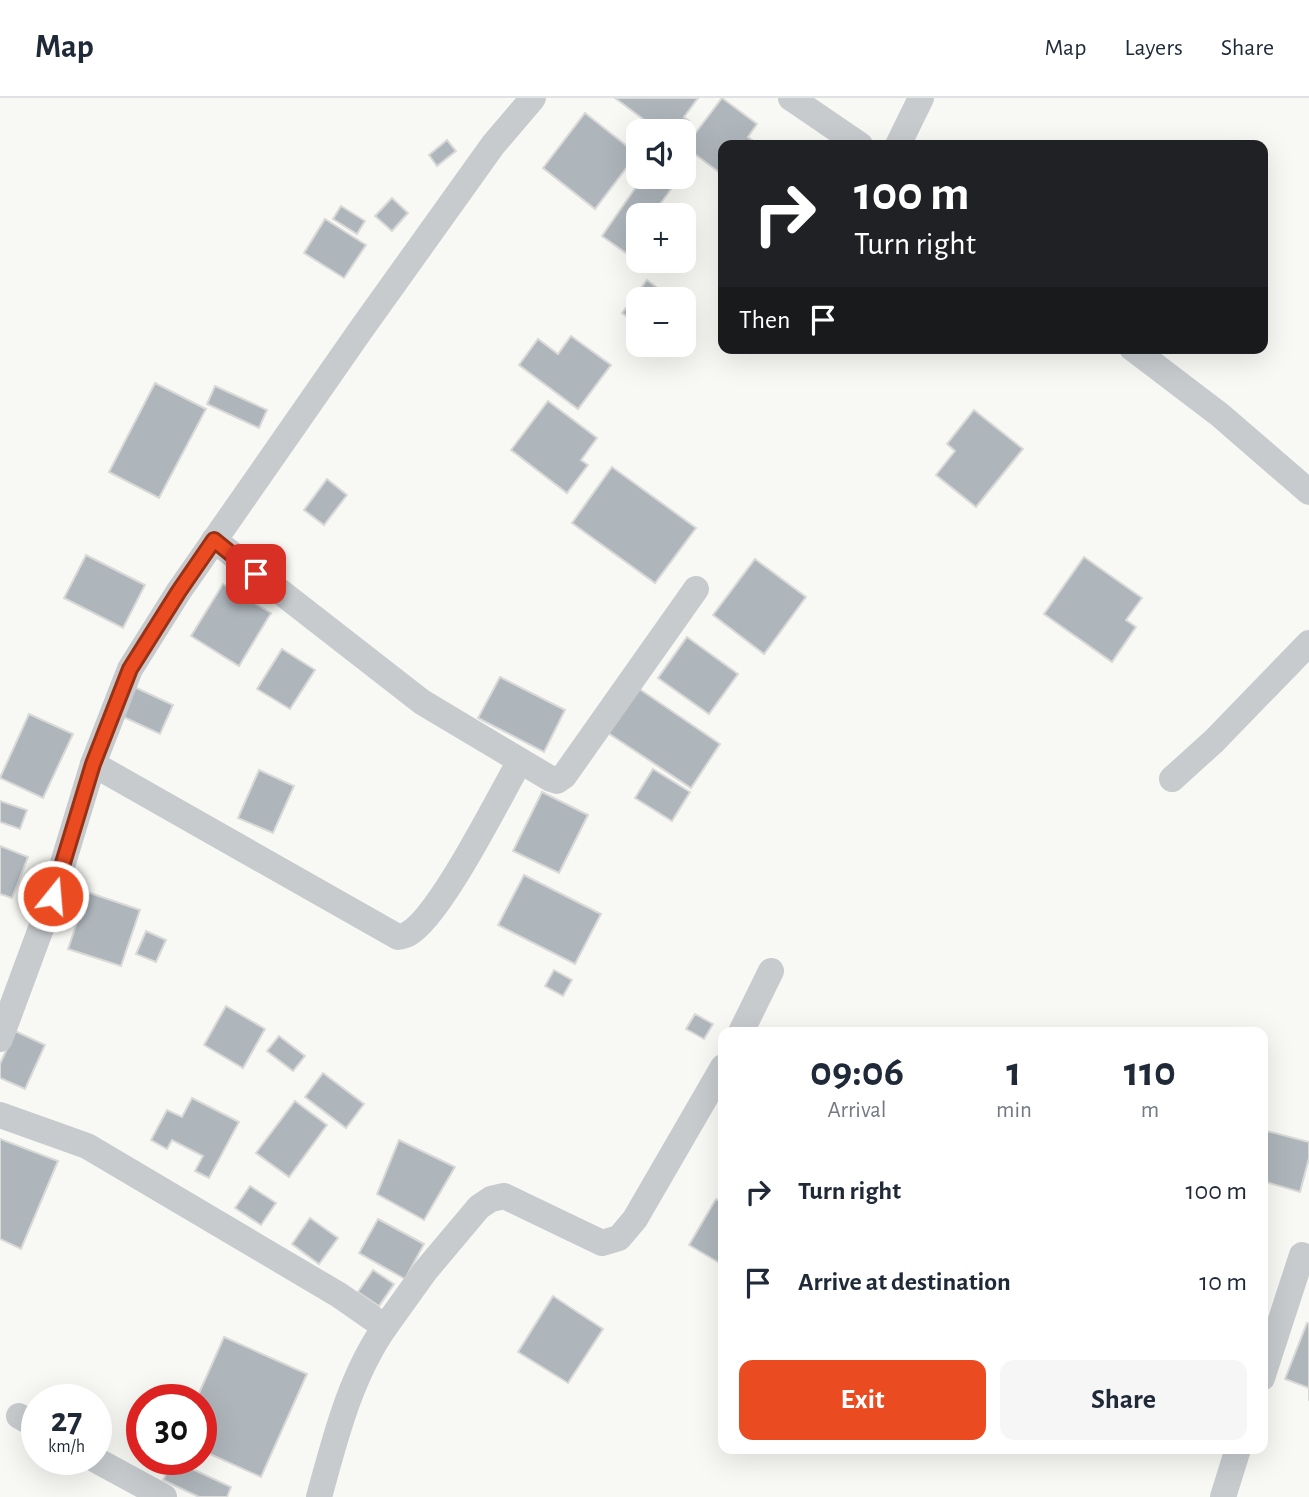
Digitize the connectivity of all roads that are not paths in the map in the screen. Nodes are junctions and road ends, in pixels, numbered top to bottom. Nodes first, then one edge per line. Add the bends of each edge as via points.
1 (533, 98) edge
2 (791, 98) edge
3 (921, 98) edge
4 (853, 140) edge
5 (900, 140) edge
6 (1140, 354) edge
7 (1309, 492) edge
8 (214, 540) junction
9 (696, 589) dead end
10 (1309, 643) edge
11 (520, 761) junction
12 (93, 764) junction
13 (1172, 779) dead end
14 (771, 971) dead end
15 (743, 1027) edge
16 (0, 1040) edge
17 (718, 1075) edge
18 (0, 1115) edge
19 (1302, 1255) dead end
20 (385, 1327) junction
21 (1268, 1360) edge
22 (1236, 1454) edge
23 (112, 1469) edge
24 (164, 1497) edge
25 (319, 1497) edge
26 (1223, 1497) edge

1 - 8 street via 492,145
2 - 4 street
3 - 5 street
6 - 7 street
8 - 11 street via 422,702
8 - 12 street via 130,669
9 - 11 street via 564,776 551,779
10 - 13 street
11 - 12 street via 440,900 420,924 398,937
12 - 16 street via 53,896
14 - 15 street
17 - 20 street via 635,1219 619,1238 602,1243 504,1196 491,1199 426,1270
18 - 20 street via 87,1146
19 - 21 street
20 - 25 street via 369,1350 347,1406
22 - 26 street
23 - 24 street

